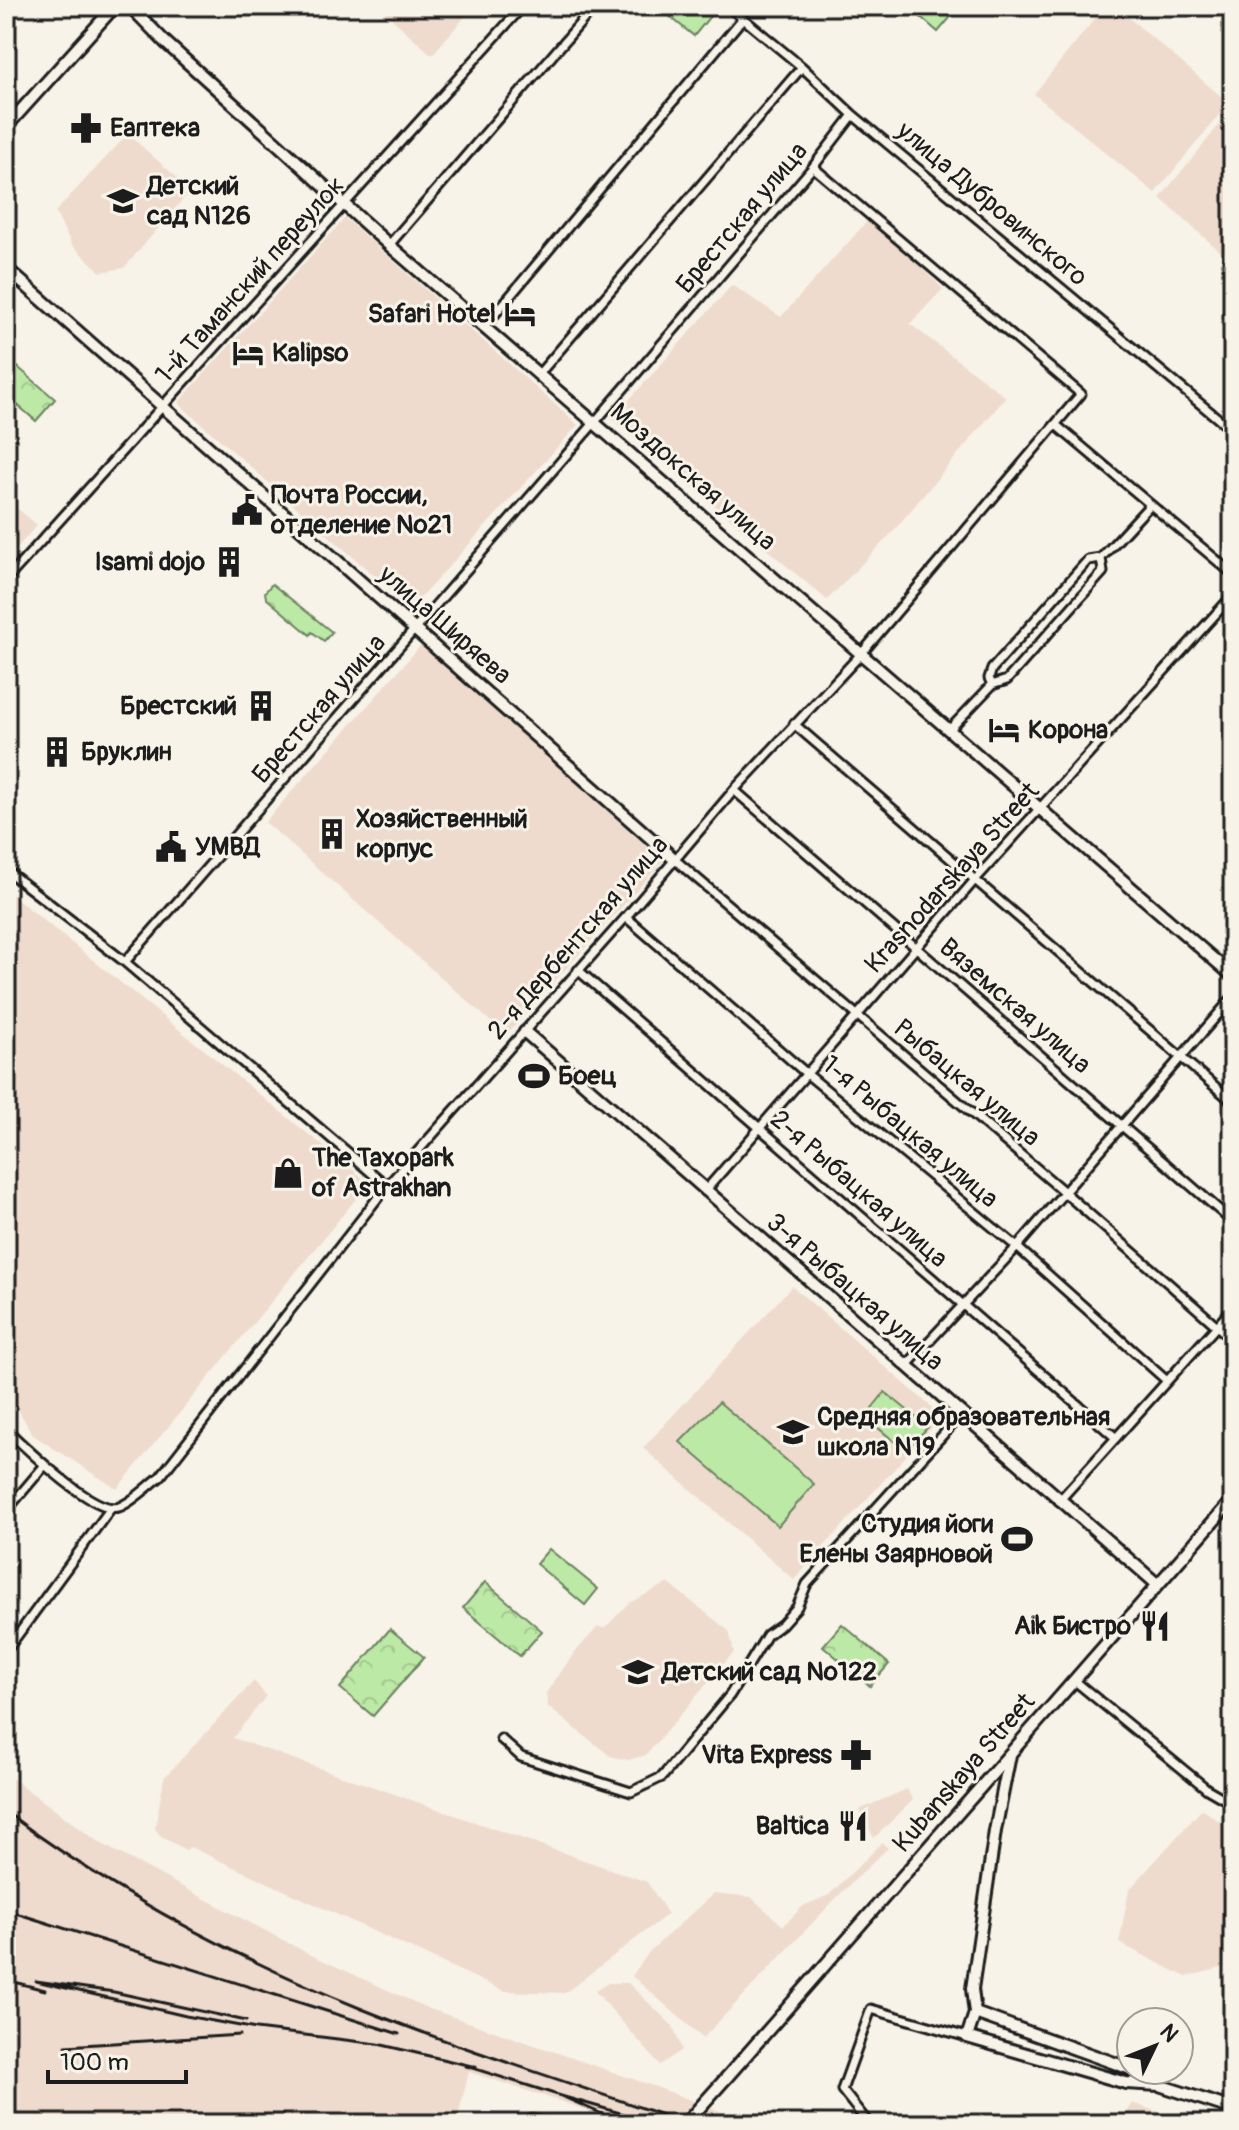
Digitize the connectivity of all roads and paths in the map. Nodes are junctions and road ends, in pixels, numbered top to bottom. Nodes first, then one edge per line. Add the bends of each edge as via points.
1 (115, 6) edge
2 (130, 6) edge
3 (523, 6) edge
4 (595, 6) edge
5 (728, 6) edge
6 (743, 18) junction
7 (802, 67) junction
8 (853, 115) junction
9 (6, 127) edge
10 (813, 167) junction
11 (345, 205) junction
12 (389, 245) junction
13 (6, 268) edge
14 (485, 326) junction
15 (539, 374) junction
16 (161, 407) junction
17 (595, 422) junction
18 (1056, 425) junction
19 (1233, 431) edge
20 (1149, 506) junction
21 (1101, 558) junction
22 (1233, 574) edge
23 (6, 580) edge
24 (1233, 595) edge
25 (416, 628) junction
26 (862, 653) junction
27 (992, 685) junction
28 (794, 724) junction
29 (950, 729) junction
30 (734, 790) junction
31 (1041, 808) junction
32 (673, 858) junction
33 (6, 870) edge
34 (974, 881) junction
35 (626, 917) junction
36 (917, 946) junction
37 (125, 962) junction
38 (578, 970) junction
39 (1233, 976) edge
40 (1233, 997) edge
41 (857, 1016) junction
42 (525, 1032) junction
43 (1182, 1056) junction
44 (807, 1074) junction
45 (1233, 1102) edge
46 (1123, 1125) junction
47 (759, 1129) junction
48 (387, 1186) junction
49 (705, 1191) junction
50 (1063, 1191) junction
51 (1233, 1222) edge
52 (1017, 1247) junction
53 (964, 1306) junction
54 (1233, 1308) edge
55 (1216, 1326) junction
56 (1233, 1340) edge
57 (907, 1365) junction
58 (1167, 1381) junction
59 (962, 1414) junction
60 (6, 1429) edge
61 (1116, 1438) junction
62 (45, 1465) junction
63 (1233, 1499) edge
64 (1059, 1501) junction
65 (111, 1508) junction
66 (6, 1511) edge
67 (1158, 1585) junction
68 (6, 1651) edge
69 (1075, 1681) junction
70 (501, 1739) dead end
71 (1010, 1753) junction
72 (1233, 1804) edge
73 (975, 2013) junction
74 (967, 2037) junction
75 (1115, 2064) edge
76 (1115, 2080) edge
77 (1162, 2086) edge
78 (1233, 2109) edge
79 (524, 2124) edge
80 (548, 2124) edge
81 (685, 2124) edge
82 (869, 2124) edge

1 - 9 main road
2 - 11 main road, Моздокская улица
3 - 11 street, 1-й Таманский переулок
4 - 12 street
5 - 6 street, улица Дубровинского
6 - 7 street, улица Дубровинского
6 - 14 street
7 - 8 street, улица Дубровинского
7 - 15 street
8 - 10 street, Брестская улица
8 - 19 street, улица Дубровинского
10 - 17 street, Брестская улица
10 - 18 street, 2-я Дербентская улица via 1081,394
11 - 12 main road, Моздокская улица
11 - 16 street, 1-й Таманский переулок
12 - 14 main road, Моздокская улица
13 - 16 main road, улица Ширяева
14 - 15 main road, Моздокская улица
15 - 17 main road, Моздокская улица
16 - 23 street, 1-й Таманский переулок
16 - 25 main road, улица Ширяева
17 - 25 street, Брестская улица
17 - 26 main road, Моздокская улица
18 - 20 street
18 - 26 street, 2-я Дербентская улица
20 - 21 street
20 - 22 street
21 - 27 street via 1103,572 1007,680
21 - 27 street via 1088,560 992,669
24 - 31 street, Krasnodarskaya Street
25 - 32 main road, улица Ширяева
25 - 37 street, Брестская улица
26 - 28 street, 2-я Дербентская улица
26 - 29 main road, Моздокская улица
27 - 29 street
28 - 30 street, 2-я Дербентская улица
28 - 34 street
29 - 31 main road, Моздокская улица
30 - 32 street, 2-я Дербентская улица
30 - 36 street, Вяземская улица
31 - 34 street, Krasnodarskaya Street
31 - 39 main road, Моздокская улица
32 - 35 street, 2-я Дербентская улица
32 - 41 street, Рыбацкая улица
33 - 37 street
34 - 36 street, Krasnodarskaya Street
34 - 43 street
35 - 38 street, 2-я Дербентская улица
35 - 44 street, 1-я Рыбацкая улица
36 - 41 street, Krasnodarskaya Street
36 - 46 street, Вяземская улица
37 - 48 street
38 - 42 street, 2-я Дербентская улица
38 - 47 street, 2-я Рыбацкая улица
40 - 43 street
41 - 44 street, Krasnodarskaya Street
41 - 50 street, Рыбацкая улица
42 - 48 street, 2-я Дербентская улица
42 - 49 main road, 3-я Рыбацкая улица
43 - 45 street
43 - 46 street
44 - 47 street, Krasnodarskaya Street
44 - 52 street, 1-я Рыбацкая улица
46 - 50 street
46 - 51 street, Вяземская улица
47 - 49 street, Krasnodarskaya Street
47 - 53 street, 2-я Рыбацкая улица
48 - 65 street, 2-я Дербентская улица via 160,1477
49 - 57 main road, 3-я Рыбацкая улица
50 - 52 street
50 - 55 street, Рыбацкая улица
52 - 53 street
52 - 58 street, 1-я Рыбацкая улица
53 - 57 street
53 - 61 street, 2-я Рыбацкая улица
54 - 55 street
55 - 56 street, Рыбацкая улица
55 - 58 street
57 - 59 main road, 3-я Рыбацкая улица
58 - 61 street
59 - 64 main road, 3-я Рыбацкая улица
59 - 70 street via 807,1584 797,1607 767,1635 730,1695 662,1777 631,1792 521,1757
60 - 62 street
61 - 64 street
62 - 65 street
62 - 66 street
63 - 67 main road, Kubanskaya Street
64 - 67 main road, 3-я Рыбацкая улица
65 - 68 street
67 - 69 main road, Kubanskaya Street
69 - 71 main road, Kubanskaya Street
69 - 72 street via 1207,1789
71 - 73 main road via 972,1989
71 - 81 main road, Kubanskaya Street, bridge
73 - 74 main road
73 - 75 main road
74 - 76 main road
74 - 82 street via 871,2009 842,2090
77 - 78 main road
79 - 80 main road

